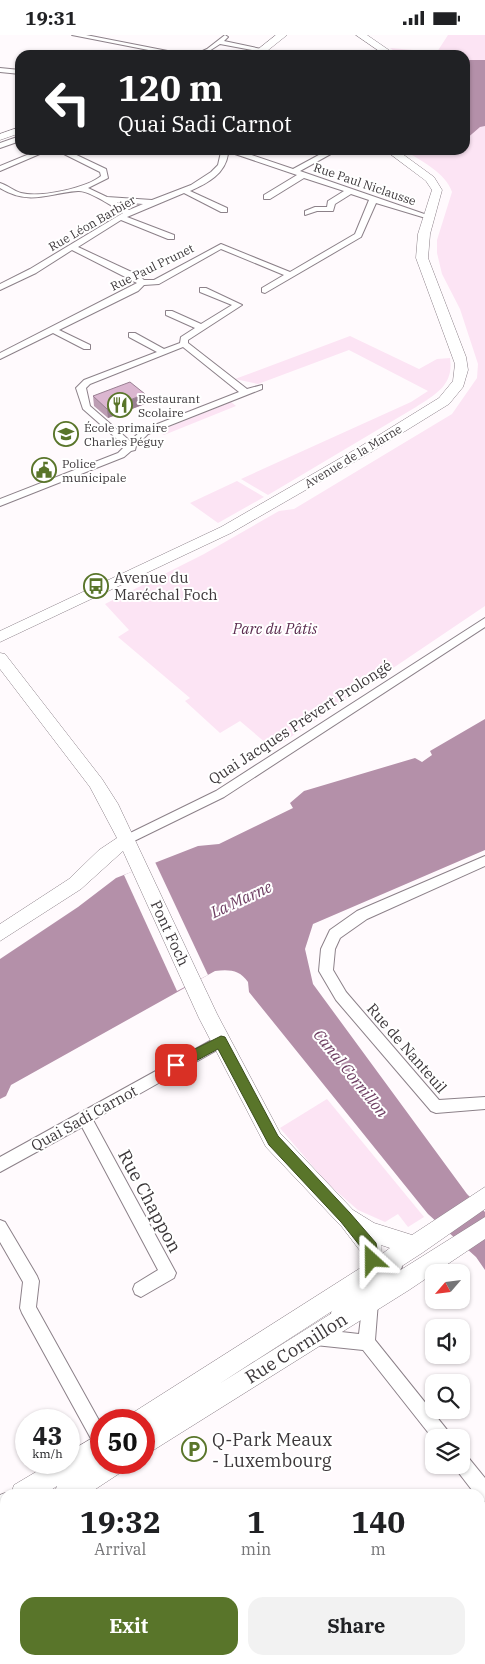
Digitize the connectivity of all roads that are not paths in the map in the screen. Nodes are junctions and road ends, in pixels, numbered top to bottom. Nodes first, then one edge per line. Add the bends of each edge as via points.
1 (75, 35) edge
2 (128, 35) edge
3 (226, 35) edge
4 (282, 35) edge
5 (361, 35) edge
6 (115, 42) junction
7 (219, 42) junction
8 (158, 50) edge
9 (210, 50) edge
10 (248, 50) edge
11 (263, 50) edge
12 (384, 50) edge
13 (0, 70) edge
14 (15, 72) edge
15 (15, 132) edge
16 (0, 137) edge
17 (15, 140) edge
18 (0, 146) edge
19 (33, 155) edge
20 (70, 155) edge
21 (222, 155) edge
22 (251, 155) edge
23 (324, 155) edge
24 (396, 155) edge
25 (0, 169) edge
26 (294, 171) junction
27 (303, 175) junction
28 (0, 185) edge
29 (81, 188) junction
30 (183, 190) junction
31 (277, 191) junction
32 (350, 191) junction
33 (286, 194) dead end
34 (267, 197) dead end
35 (102, 198) junction
36 (374, 200) junction
37 (152, 202) junction
38 (330, 209) junction
39 (224, 210) dead end
40 (308, 213) dead end
41 (124, 215) junction
42 (429, 217) junction
43 (332, 219) dead end
44 (171, 237) dead end
45 (72, 247) junction
46 (290, 275) junction
47 (142, 283) junction
48 (0, 287) edge
49 (203, 290) dead end
50 (264, 291) dead end
51 (170, 313) dead end
52 (202, 327) junction
53 (54, 330) junction
54 (132, 335) dead end
55 (184, 344) junction
56 (87, 347) dead end
57 (164, 352) junction
58 (0, 356) edge
59 (259, 387) dead end
60 (245, 392) junction
61 (132, 448) junction
62 (0, 503) edge
63 (485, 622) edge
64 (0, 637) edge
65 (0, 659) edge
66 (126, 840) junction
67 (485, 861) edge
68 (0, 934) edge
69 (221, 1041) junction
70 (485, 1103) edge
71 (85, 1119) junction
72 (0, 1165) edge
73 (485, 1197) edge
74 (346, 1217) junction
75 (0, 1227) edge
76 (485, 1227) edge
77 (423, 1240) junction
78 (373, 1271) junction
79 (141, 1289) dead end
80 (369, 1302) junction
81 (314, 1337) junction
82 (367, 1343) junction
83 (155, 1412) edge
84 (90, 1420) edge
85 (436, 1429) edge
86 (155, 1437) edge
87 (90, 1452) edge
88 (470, 1473) edge
89 (98, 1474) edge
90 (31, 1489) edge
91 (74, 1489) edge
92 (483, 1489) edge

1 - 6 street
2 - 6 street
3 - 7 street
4 - 11 main road
5 - 12 main road
6 - 8 street
7 - 9 street
7 - 10 street
13 - 14 street
15 - 16 main road
17 - 18 street
19 - 25 street
20 - 29 street via 105,173 103,179
21 - 30 street, Rue Léon Barbier via 222,165 214,174
22 - 26 street, Rue Paul Niclausse
23 - 26 street
24 - 42 main road, Avenue de la Marne via 435,185 437,194
26 - 27 street, Rue Paul Niclausse
27 - 31 street
27 - 32 street, Rue Paul Niclausse
28 - 29 street via 25,196
29 - 35 street
30 - 37 street, Rue Léon Barbier
30 - 39 street
31 - 33 street
31 - 34 street
32 - 36 street, Rue Paul Niclausse
32 - 38 street via 331,203
35 - 37 street
35 - 41 street via 115,204
36 - 42 street, Rue Paul Niclausse
36 - 46 street via 358,235
37 - 41 street, Rue Léon Barbier
38 - 40 street via 314,209
38 - 43 street
41 - 44 street
41 - 45 street, Rue Léon Barbier
42 - 64 main road, Avenue de la Marne via 421,247 422,258 462,365 460,380 450,396 363,451 226,530
45 - 47 street
45 - 48 street, Rue Léon Barbier
46 - 47 street, Rue Paul Prunet via 221,246 156,282
46 - 50 street
47 - 53 street, Rue Paul Prunet
49 - 52 street via 238,305
51 - 52 street
52 - 55 street via 184,339
53 - 56 street
53 - 58 street, Rue Paul Prunet
54 - 57 street
55 - 57 street
55 - 60 street
57 - 61 street via 87,382 81,388 86,407
59 - 60 street
60 - 61 street via 145,432
61 - 62 street via 122,455
63 - 66 street, Quai Jacques Prévert Prolongé via 220,794
65 - 66 main road via 96,783
66 - 68 main road via 76,883
66 - 69 main road, Pont Foch
67 - 70 street, Rue de Nanteuil via 362,915 336,933 328,949 326,971 341,996 436,1107
69 - 71 street, Quai Sadi Carnot
69 - 74 main road, Pont Foch via 273,1141
71 - 72 street, Quai Sadi Carnot
71 - 79 street, Rue Chappon via 168,1273
73 - 77 main road, Rue Cornillon
74 - 77 main road via 368,1231 384,1236
74 - 78 main road via 371,1248
75 - 84 street via 31,1281 28,1308
76 - 80 main road, Rue Cornillon
77 - 78 main road, Rue Cornillon
77 - 80 street via 381,1280
78 - 81 street via 364,1288
78 - 83 main road, Rue Cornillon
80 - 81 main road, Rue Cornillon
80 - 82 street
81 - 82 street
81 - 86 main road, Rue Cornillon
82 - 85 street
87 - 90 main road
88 - 92 street
89 - 91 main road

